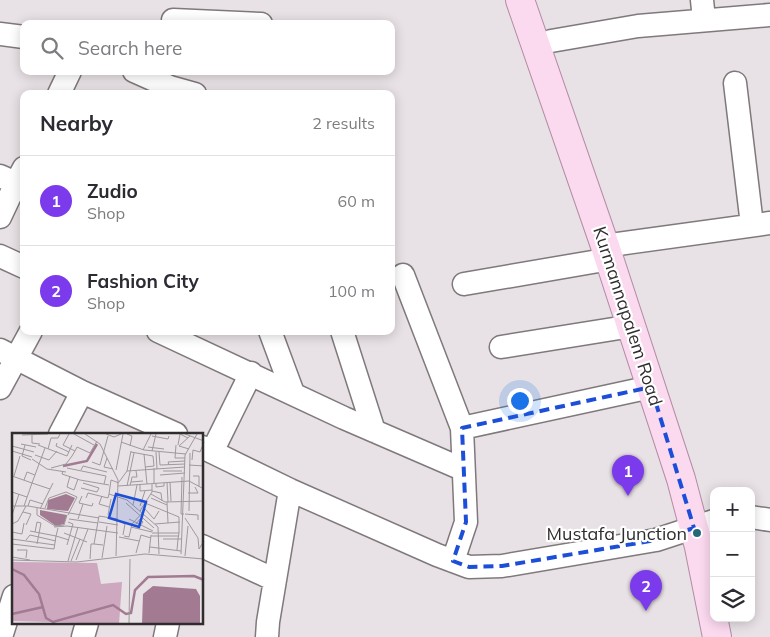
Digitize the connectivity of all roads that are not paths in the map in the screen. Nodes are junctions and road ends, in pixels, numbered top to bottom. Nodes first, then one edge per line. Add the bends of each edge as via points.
1 (520, 0) edge
2 (537, 0) edge
3 (703, 10) edge
4 (172, 14) edge
5 (770, 15) edge
6 (225, 20) edge
7 (0, 34) edge
8 (20, 36) edge
9 (551, 41) junction
10 (68, 75) edge
11 (142, 75) edge
12 (155, 82) edge
13 (736, 82) dead end
14 (61, 90) edge
15 (181, 90) edge
16 (13, 176) edge
17 (0, 217) edge
18 (761, 224) edge
19 (614, 251) junction
20 (0, 256) edge
21 (20, 265) edge
22 (404, 275) dead end
23 (464, 284) dead end
24 (632, 326) junction
25 (27, 335) edge
26 (167, 335) edge
27 (271, 335) edge
28 (343, 335) edge
29 (501, 347) dead end
30 (9, 353) edge
31 (251, 373) junction
32 (651, 387) junction
33 (0, 388) edge
34 (82, 392) junction
35 (293, 393) junction
36 (462, 428) junction
37 (374, 431) junction
38 (61, 433) edge
39 (174, 433) edge
40 (207, 450) edge
41 (462, 468) junction
42 (290, 490) junction
43 (755, 518) edge
44 (770, 520) edge
45 (705, 524) edge
46 (710, 538) edge
47 (204, 547) edge
48 (453, 562) junction
49 (275, 580) junction
50 (8, 604) edge
51 (728, 622) edge
52 (87, 624) edge
53 (168, 624) edge
54 (1, 637) edge
55 (84, 637) edge
56 (165, 637) edge
57 (267, 637) edge
58 (716, 637) edge
59 (731, 637) edge

1 - 19 main road, Kurmannapalem Road
2 - 9 main road
3 - 5 street
3 - 9 street via 638,26
4 - 6 street
7 - 8 street
9 - 19 main road
10 - 14 street
11 - 12 street
12 - 15 street
13 - 18 street
16 - 17 street
18 - 19 street
19 - 23 street
19 - 24 main road, Kurmannapalem Road
19 - 45 main road via 690,457 703,496
20 - 21 street
22 - 36 street
24 - 29 street
24 - 32 main road, Kurmannapalem Road
25 - 30 street
26 - 31 street
27 - 35 street
28 - 37 street
30 - 33 street
30 - 34 street
31 - 35 street
31 - 40 street
32 - 36 street
32 - 45 main road, Kurmannapalem Road
34 - 38 street
34 - 39 street
35 - 37 street
36 - 41 street
37 - 41 street
40 - 42 street
41 - 48 street via 466,522
42 - 48 street
42 - 49 street
43 - 44 street
45 - 46 main road
45 - 48 street via 656,540 502,566 469,567
45 - 58 main road, Kurmannapalem Road
47 - 49 street
49 - 57 street
50 - 54 street
51 - 59 main road
52 - 55 street
53 - 56 street

